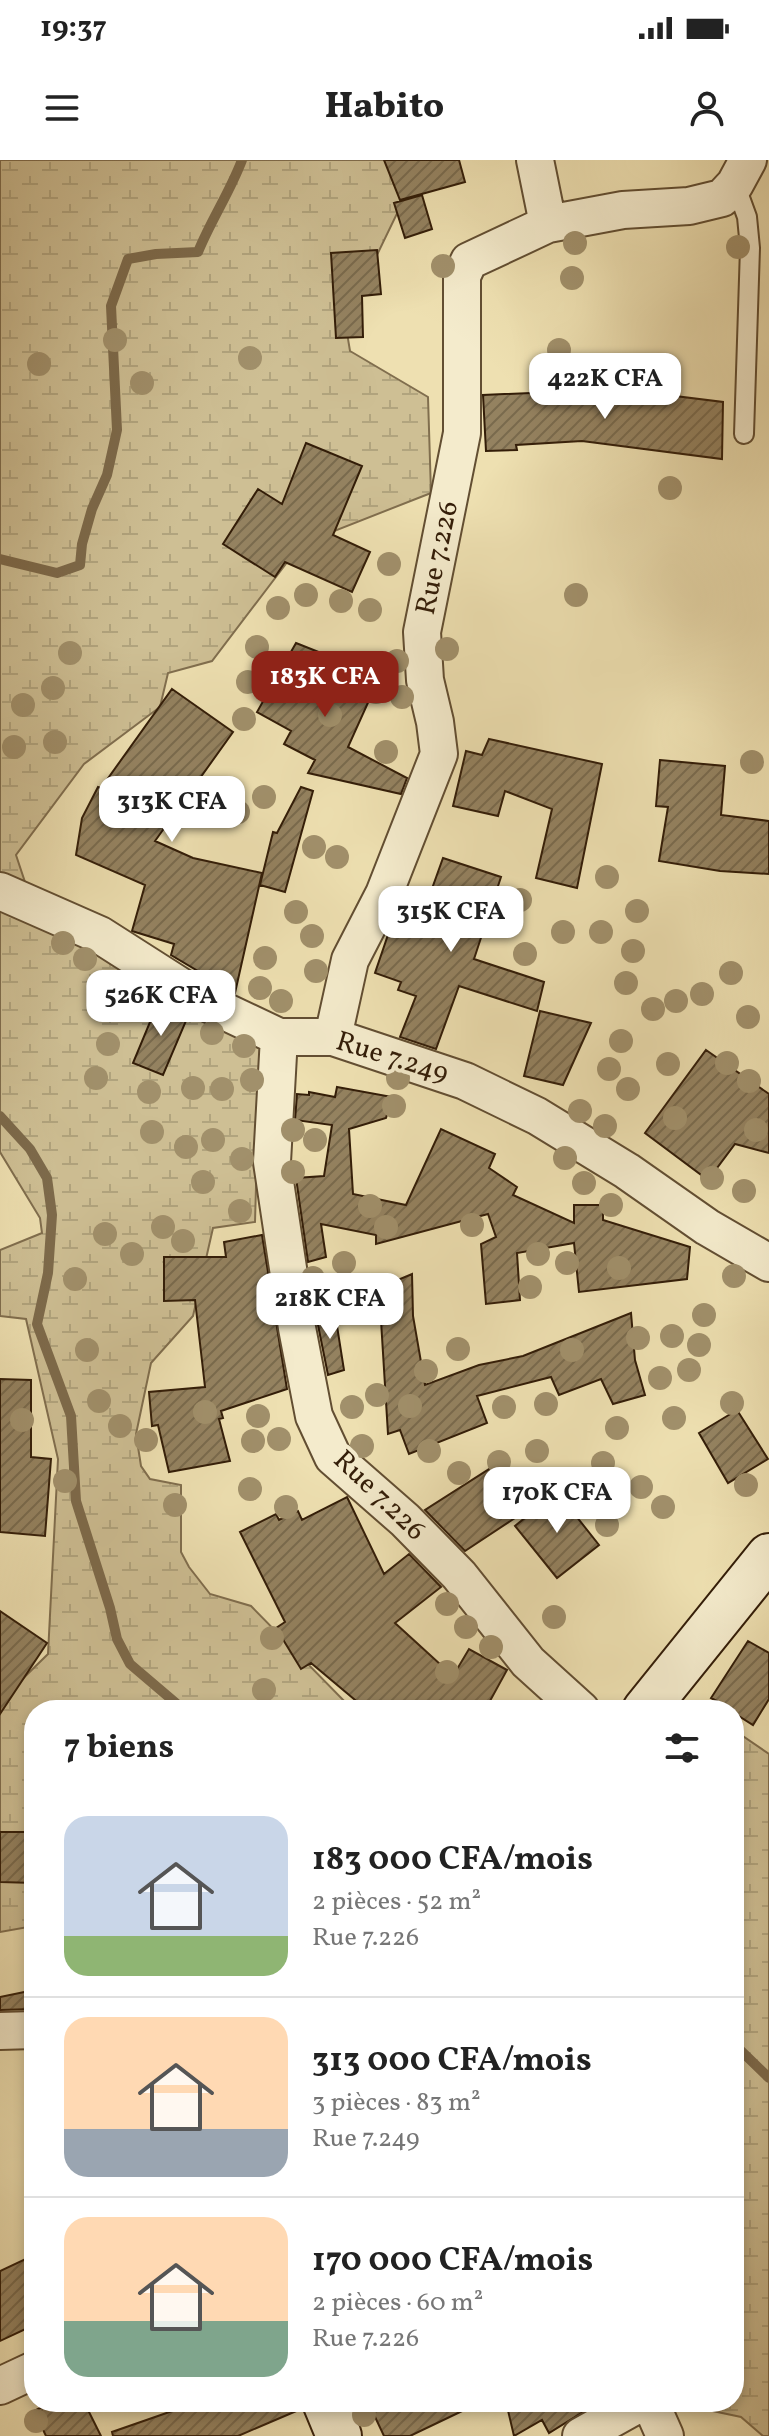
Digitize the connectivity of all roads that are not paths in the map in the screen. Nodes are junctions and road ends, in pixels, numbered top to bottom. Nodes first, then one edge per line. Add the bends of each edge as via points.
1 (535, 160) edge
2 (741, 172) edge
3 (548, 224) junction
4 (744, 434) dead end
5 (0, 891) edge
6 (279, 1037) junction
7 (333, 1037) junction
8 (769, 1263) edge
9 (765, 1570) edge
10 (570, 1700) edge
11 (654, 1700) edge
12 (24, 2030) edge
13 (0, 2031) edge
14 (24, 2375) edge
15 (0, 2386) edge
16 (329, 2412) edge
17 (624, 2412) edge
18 (654, 2412) edge
19 (339, 2436) edge
20 (581, 2436) edge
21 (665, 2436) edge

1 - 3 street
2 - 3 street, Rue 7.226 via 722,198
2 - 4 lane via 750,248
3 - 7 street, Rue 7.226 via 469,261 462,276 462,433 422,632 439,754 384,894 350,960
5 - 6 street, Rue 7.249 via 100,935 205,1002
6 - 7 street, Rue 7.249
6 - 10 street, Rue 7.226 via 272,1162 314,1416 333,1457 459,1575 528,1662
7 - 8 street, Rue 7.249 via 465,1081 537,1116
9 - 11 street
12 - 13 street
14 - 15 street
16 - 19 street
17 - 20 street
18 - 21 street

